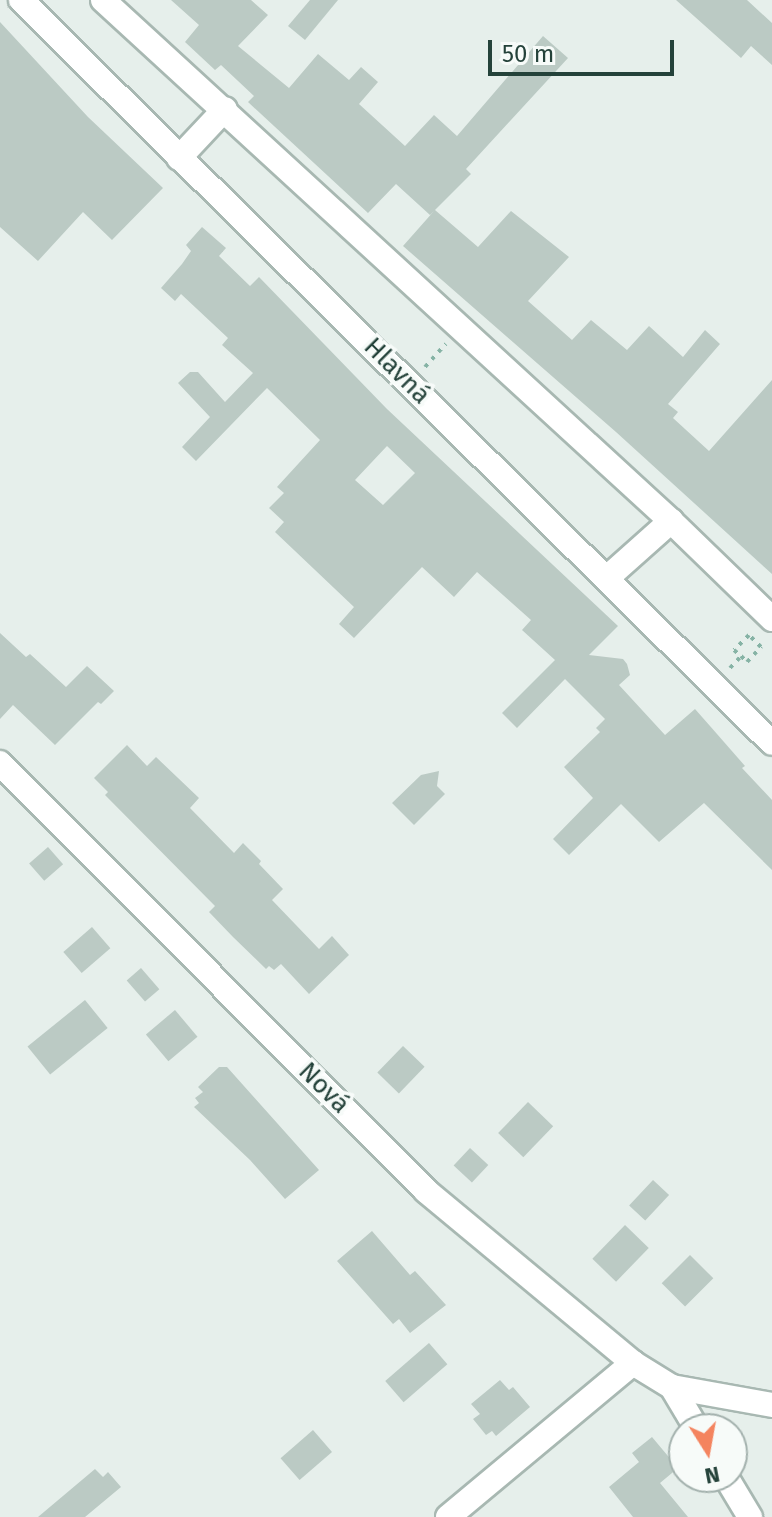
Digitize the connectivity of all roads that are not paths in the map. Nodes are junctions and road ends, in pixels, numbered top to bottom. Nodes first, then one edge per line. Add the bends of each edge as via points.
1 (21, 0) edge
2 (103, 0) edge
3 (225, 109) junction
4 (179, 158) junction
5 (671, 521) junction
6 (607, 578) junction
7 (772, 619) edge
8 (772, 743) edge
9 (0, 763) edge
10 (633, 1363) junction
11 (672, 1387) junction
12 (772, 1405) edge
13 (687, 1413) edge
14 (736, 1493) edge
15 (448, 1517) edge
16 (750, 1517) edge

1 - 4 street, Hlavná
2 - 3 street
3 - 4 street
3 - 5 street
4 - 6 street, Hlavná
5 - 6 street
5 - 7 street
6 - 8 street, Hlavná
9 - 10 street, Nová via 426,1191
10 - 11 street, Nová
10 - 15 street
11 - 12 street, Nová
11 - 13 street, Nová
14 - 16 street

